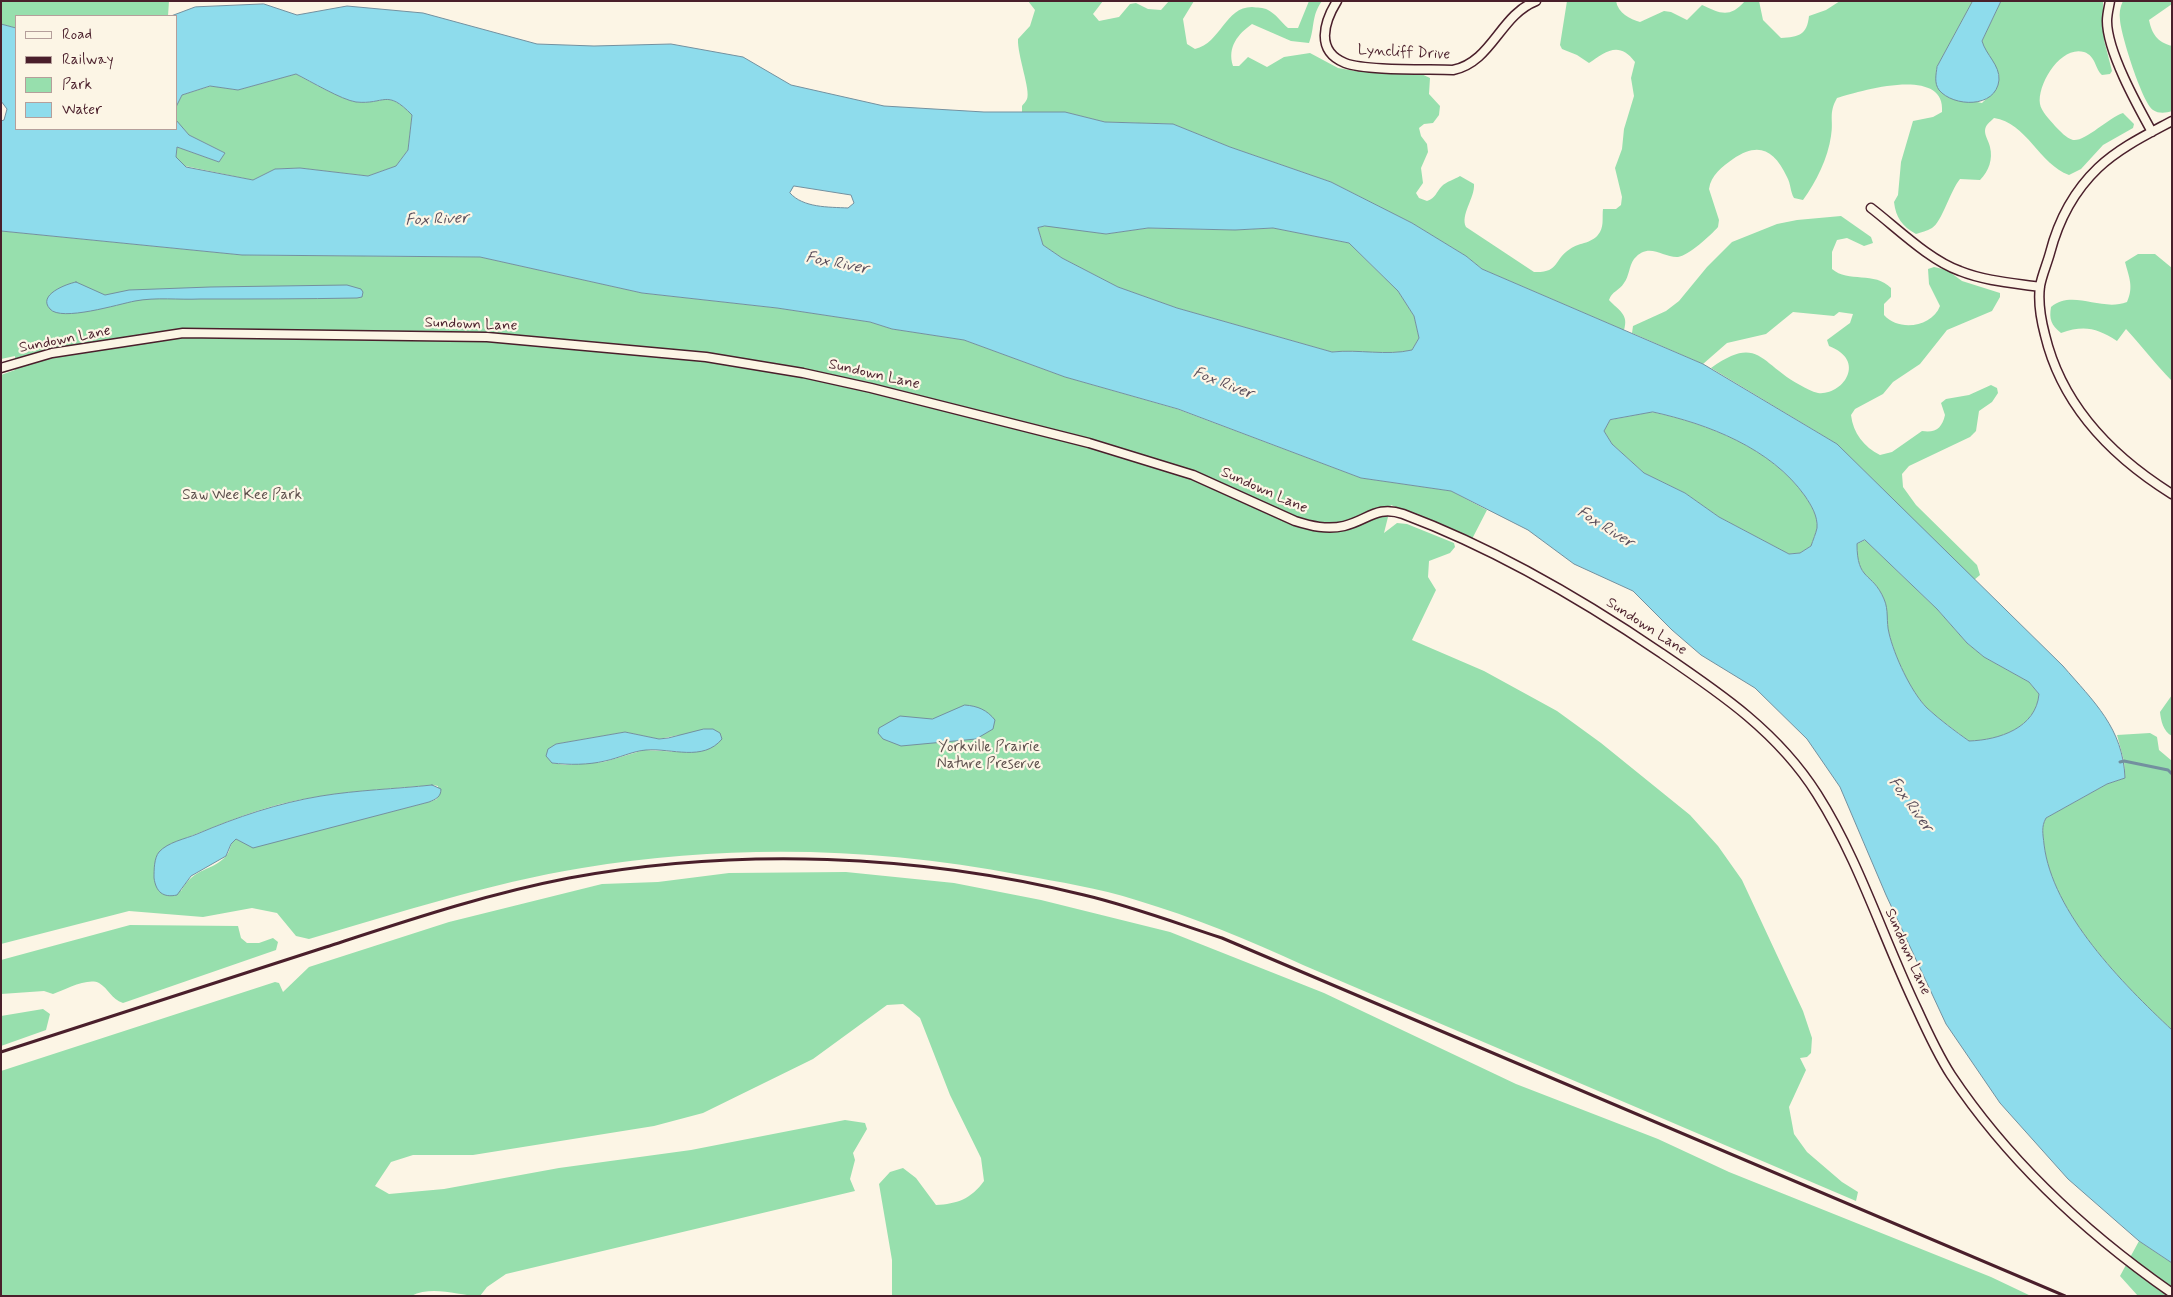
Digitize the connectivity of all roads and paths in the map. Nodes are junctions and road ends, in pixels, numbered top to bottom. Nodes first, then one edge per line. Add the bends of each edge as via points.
1 (1337, 1) edge
2 (1536, 1) edge
3 (2110, 1) edge
4 (2172, 121) edge
5 (2152, 132) junction
6 (1872, 208) dead end
7 (2040, 287) junction
8 (1, 368) edge
9 (2172, 494) edge
10 (2172, 1293) edge

1 - 2 street, Lyncliff Drive via 1324,30 1325,42 1344,63 1453,70 1467,67 1478,59 1510,19
3 - 5 street via 2107,22 2116,56 2131,94
4 - 5 street
5 - 7 street via 2107,159 2083,185 2063,216
6 - 7 street via 1958,270 1980,278
7 - 9 street via 2041,322 2050,359 2068,398 2117,453
8 - 10 street, Sundown Lane via 52,353 183,333 487,337 706,357 871,388 1089,442 1193,475 1310,525 1341,526 1378,511 1388,511 1428,524 1553,585 1614,621 1724,696 1761,726 1792,759 1817,793 1844,841 1916,1008 1950,1074 2037,1183 2099,1237

